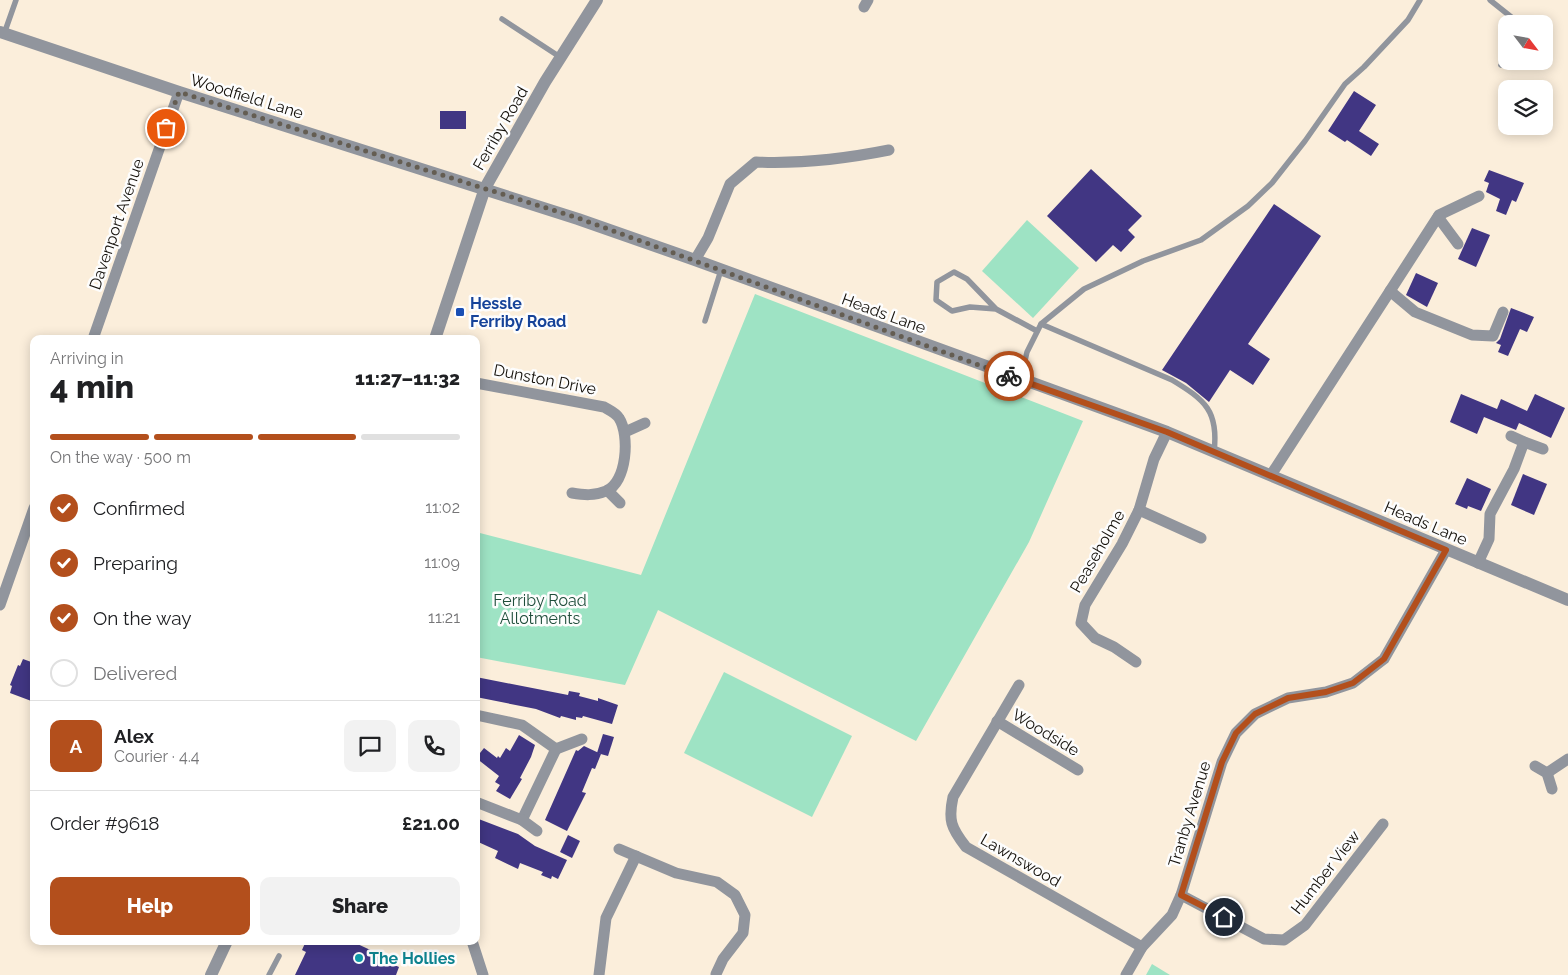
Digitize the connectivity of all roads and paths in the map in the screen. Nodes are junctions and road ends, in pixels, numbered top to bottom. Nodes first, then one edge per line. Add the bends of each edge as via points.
1 (16, 0) edge
2 (597, 0) edge
3 (1420, 0) edge
4 (1490, 0) edge
5 (1509, 15) edge
6 (502, 20) dead end
7 (2, 33) edge
8 (560, 58) junction
9 (179, 92) junction
10 (889, 150) dead end
11 (484, 188) junction
12 (1479, 196) dead end
13 (1438, 217) junction
14 (1458, 244) dead end
15 (695, 260) junction
16 (721, 270) junction
17 (1390, 291) junction
18 (996, 309) junction
19 (1504, 312) dead end
20 (705, 321) dead end
21 (1039, 327) junction
22 (94, 335) edge
23 (436, 335) edge
24 (1021, 380) junction
25 (480, 384) edge
26 (645, 423) dead end
27 (625, 432) junction
28 (1167, 432) junction
29 (1511, 436) dead end
30 (1524, 442) junction
31 (1543, 449) dead end
32 (1214, 452) junction
33 (1271, 475) junction
34 (608, 491) junction
35 (572, 493) dead end
36 (620, 503) dead end
37 (1139, 510) junction
38 (30, 519) edge
39 (1201, 538) dead end
40 (1446, 550) junction
41 (1478, 562) junction
42 (1568, 600) edge
43 (0, 605) edge
44 (1136, 662) dead end
45 (1019, 684) dead end
46 (480, 716) edge
47 (997, 721) junction
48 (582, 739) dead end
49 (556, 749) junction
50 (1568, 760) edge
51 (1535, 766) dead end
52 (1078, 770) dead end
53 (1546, 773) junction
54 (1552, 789) dead end
55 (480, 804) edge
56 (522, 820) junction
57 (1383, 824) dead end
58 (537, 831) dead end
59 (619, 848) dead end
60 (636, 856) junction
61 (1181, 895) junction
62 (226, 945) edge
63 (473, 945) edge
64 (1142, 947) junction
65 (279, 956) dead end
66 (215, 974) edge
67 (716, 974) dead end
68 (270, 975) edge
69 (484, 975) edge
70 (599, 975) edge
71 (1126, 975) edge

1 - 7 lane
2 - 8 street, Ferriby Road
3 - 21 lane via 1408,20 1345,84 1272,183 1248,206 1201,240 1143,261 1084,289
4 - 5 lane
6 - 8 lane
7 - 9 street, Woodfield Lane
8 - 11 street, Ferriby Road
9 - 11 street, Woodfield Lane
9 - 22 street, Davenport Avenue
10 - 15 street via 836,160 756,162 730,184 708,238
11 - 15 street, Heads Lane
11 - 23 street, Ferriby Road
12 - 13 street
13 - 14 street
13 - 17 street
15 - 16 street, Heads Lane
16 - 20 lane
16 - 24 street, Heads Lane
17 - 19 street via 1415,312 1472,335 1493,336
17 - 33 street
18 - 18 lane via 970,307 952,311 936,300 937,282 954,272 966,279
18 - 21 lane
21 - 24 lane via 1027,352
21 - 32 lane via 1172,380 1192,392 1205,403 1211,414 1216,433
24 - 28 street, Heads Lane
25 - 27 street, Dunston Drive via 604,407 619,416
26 - 27 street
27 - 34 street via 622,473
28 - 32 street, Heads Lane
28 - 37 street, Peaseholme via 1154,459
29 - 30 street
30 - 31 street
30 - 41 street via 1490,514 1488,539
32 - 33 street, Heads Lane
33 - 40 street, Heads Lane
34 - 35 street via 588,496
34 - 36 street
37 - 39 street
37 - 44 street, Peaseholme via 1085,605 1081,623 1095,638
38 - 43 street
40 - 41 street, Heads Lane
40 - 61 street, Tranby Avenue via 1384,659 1353,683 1326,692 1288,698 1255,714 1236,733 1222,762
41 - 42 street, Heads Lane
45 - 47 street, Lawnswood
46 - 49 street via 522,725
47 - 52 street, Woodside
47 - 64 street, Lawnswood via 953,797 949,816 956,834 966,847
48 - 49 street
49 - 56 street
50 - 53 street
51 - 53 street
53 - 54 street
55 - 56 street
56 - 58 street
57 - 61 street, Humber View via 1305,926 1284,940 1264,939
59 - 60 street
60 - 67 street via 676,873 717,882 735,895 745,914 743,933
60 - 70 street via 606,918
61 - 64 street, Tranby Avenue via 1172,915
62 - 66 street
63 - 69 street
64 - 71 street, Tranby Avenue
65 - 68 lane

